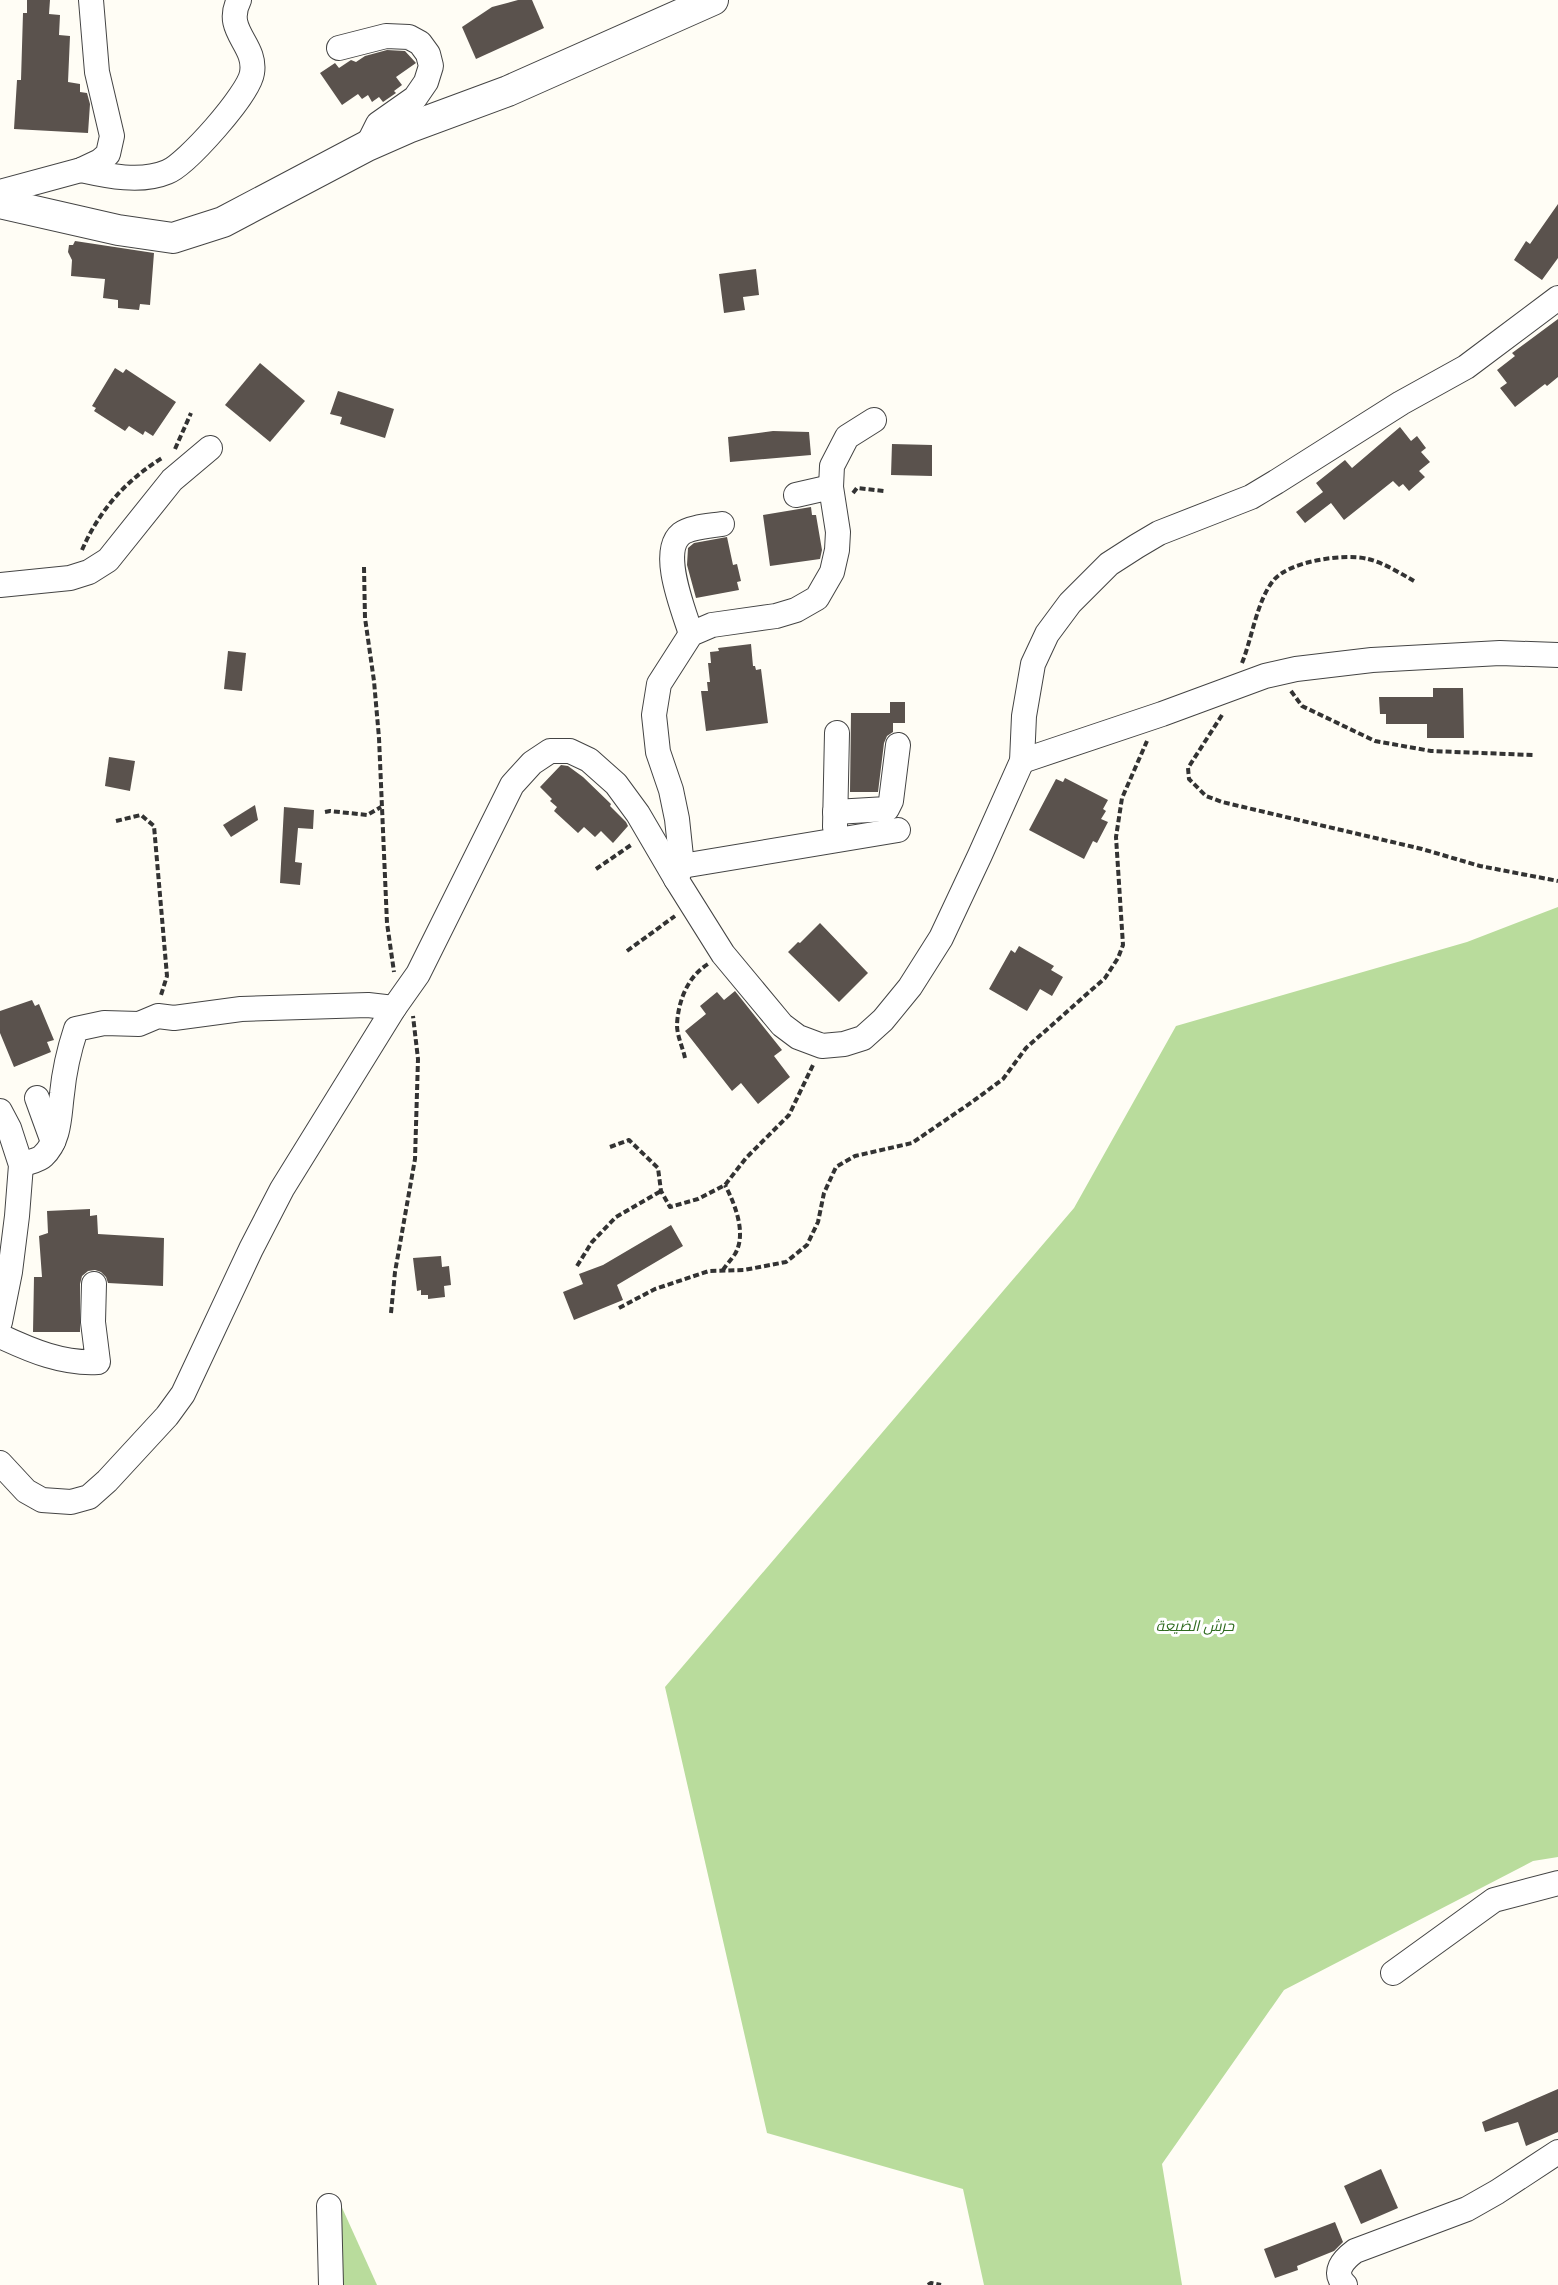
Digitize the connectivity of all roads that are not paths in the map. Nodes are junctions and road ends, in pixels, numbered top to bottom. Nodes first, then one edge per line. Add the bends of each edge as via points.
1 (91, 0) edge
2 (239, 0) edge
3 (713, 0) edge
4 (339, 48) dead end
5 (367, 146) junction
6 (81, 170) junction
7 (0, 192) edge
8 (0, 203) edge
9 (1558, 298) edge
10 (874, 420) dead end
11 (210, 448) dead end
12 (831, 487) junction
13 (796, 495) dead end
14 (722, 524) dead end
15 (0, 585) edge
16 (691, 634) junction
17 (1558, 655) edge
18 (837, 733) dead end
19 (898, 745) dead end
20 (1022, 761) junction
21 (835, 812) junction
22 (898, 830) dead end
23 (835, 839) junction
24 (679, 872) junction
25 (399, 1000) junction
26 (38, 1098) dead end
27 (0, 1111) edge
28 (53, 1142) junction
29 (21, 1164) junction
30 (94, 1284) dead end
31 (0, 1322) edge
32 (0, 1336) edge
33 (0, 1463) edge
34 (1558, 1883) edge
35 (1393, 1972) dead end
36 (1558, 2152) edge
37 (329, 2206) dead end
38 (331, 2285) edge
39 (1345, 2285) edge

1 - 6 street via 97,72 112,145 100,161
2 - 6 street via 234,22 250,53 252,74 228,115 170,172 125,177
3 - 5 street via 508,92
4 - 5 street via 386,36 409,37 428,54 431,66 426,82 415,98 378,124
5 - 8 street via 223,222 173,238 118,230
6 - 7 street
9 - 20 street via 1466,367 1268,487 1159,533 1109,564 1070,603 1047,634 1033,664 1024,716
10 - 12 street via 847,437 832,466
11 - 15 street via 172,480 108,560 70,578
12 - 13 street
12 - 16 street via 837,550 832,572 817,598 776,616 712,625
14 - 16 street via 683,532 674,541 675,582
16 - 24 street via 659,684 654,715 658,752 677,819
17 - 20 street via 1372,660 1278,673
18 - 21 street
19 - 21 street via 887,809
20 - 24 street via 940,938 910,987 863,1038 822,1046 798,1037 782,1025 723,954
21 - 23 street
22 - 23 street
23 - 24 street
24 - 25 street via 616,784 589,760 570,751 550,751 532,763 512,785 423,964
25 - 28 street via 368,1005 241,1009 174,1018 158,1016 139,1024 104,1023 76,1029 60,1123
25 - 33 street via 282,1189 183,1394 143,1444 89,1497 71,1502 42,1500 26,1491
26 - 28 street
27 - 29 street
28 - 29 street via 42,1158
29 - 31 street via 18,1216
30 - 32 street via 98,1362 62,1360
34 - 35 street via 1494,1900
36 - 39 street via 1467,2209 1354,2251 1340,2267
37 - 38 street

